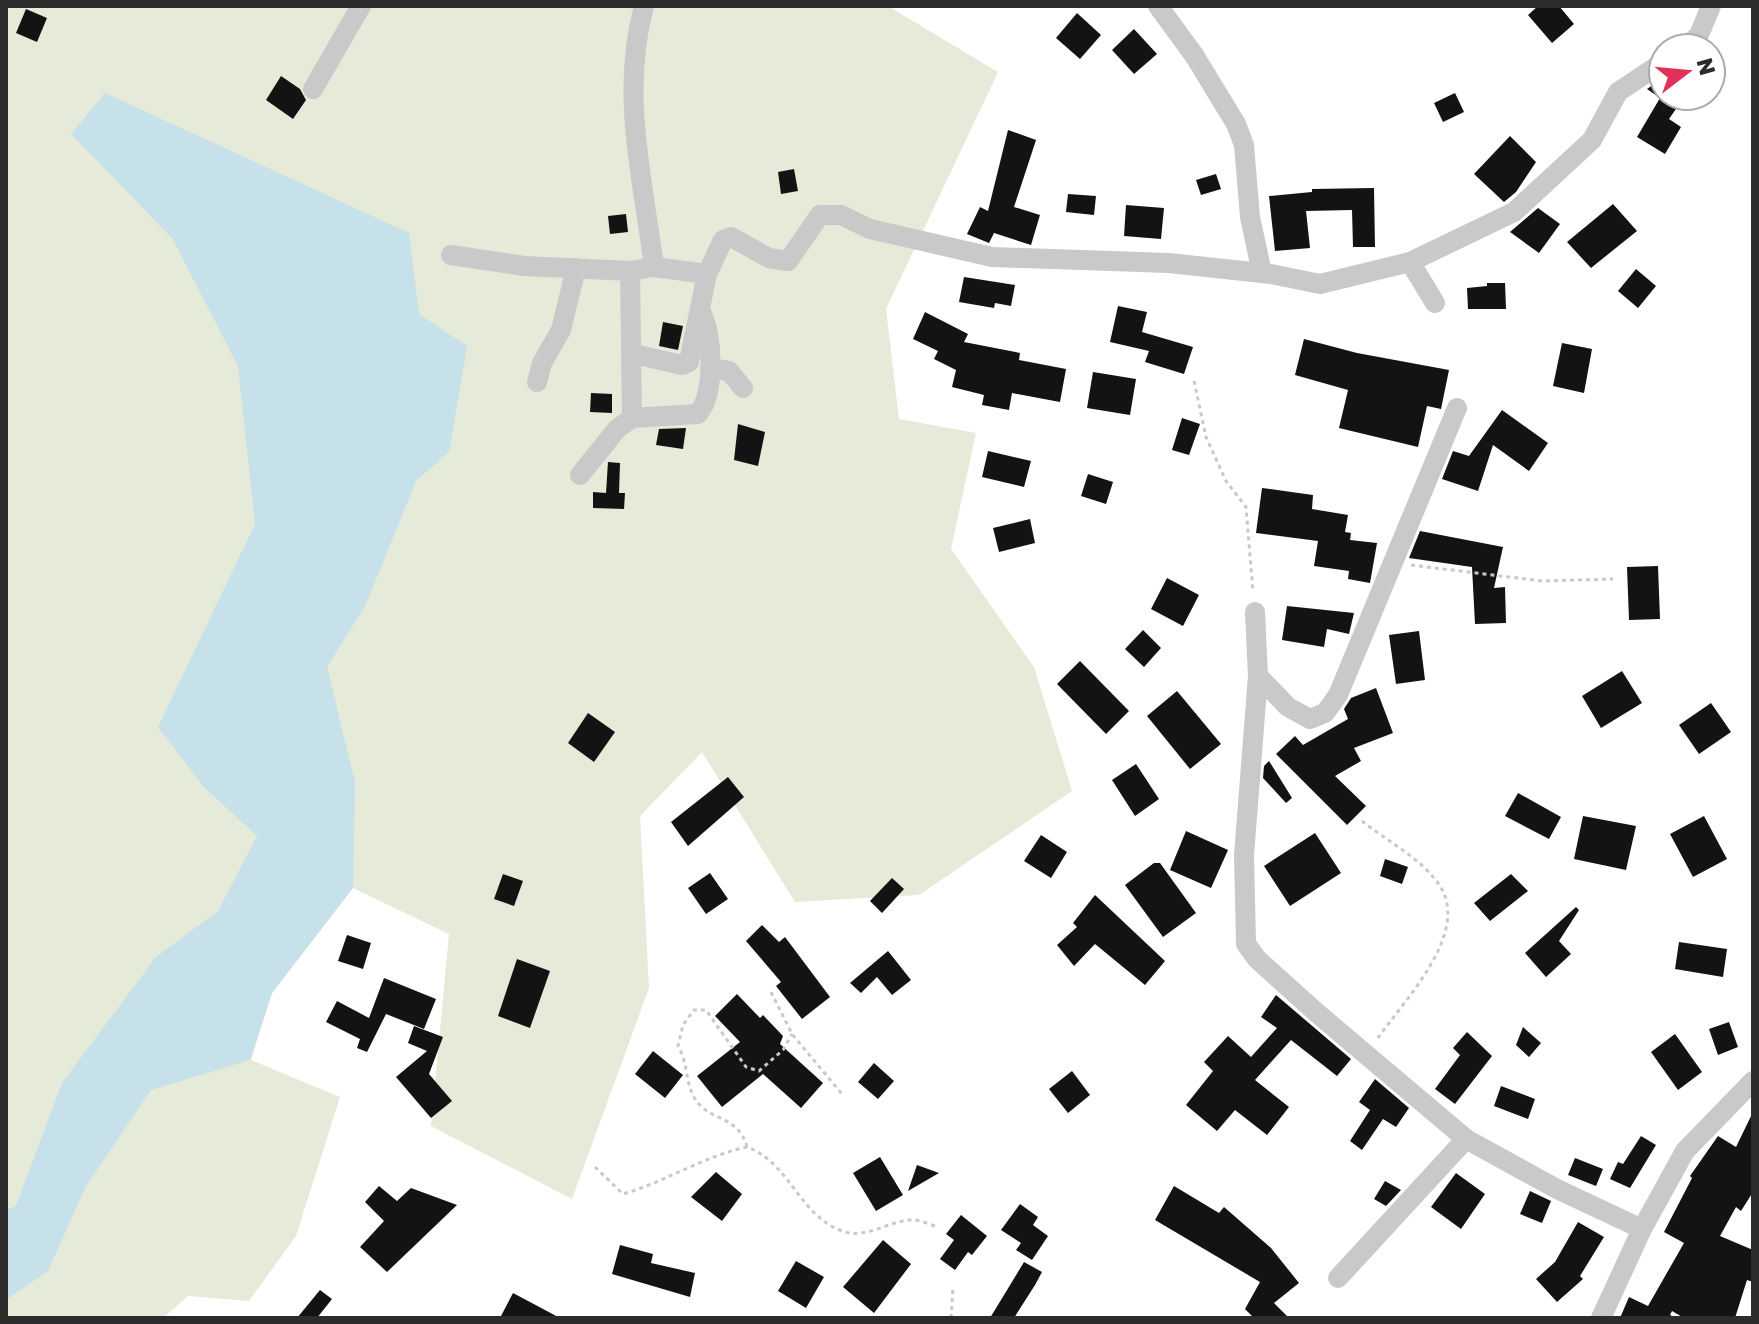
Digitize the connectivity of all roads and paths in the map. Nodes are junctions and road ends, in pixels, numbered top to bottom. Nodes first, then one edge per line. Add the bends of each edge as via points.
1 (361, 6) edge
2 (644, 6) edge
3 (1158, 6) edge
4 (1711, 6) edge
5 (1700, 32) edge
6 (1647, 73) edge
7 (313, 89) dead end
8 (451, 255) dead end
9 (1410, 262) junction
10 (654, 267) junction
11 (576, 268) junction
12 (630, 271) junction
13 (1262, 273) junction
14 (707, 274) junction
15 (1435, 303) dead end
16 (700, 310) junction
17 (634, 354) junction
18 (710, 368) junction
19 (1194, 381) dead end
20 (537, 382) dead end
21 (743, 388) dead end
22 (1457, 408) dead end
23 (632, 418) junction
24 (580, 475) dead end
25 (1392, 563) junction
26 (1613, 579) dead end
27 (1255, 612) joint
28 (1258, 676) junction
29 (1362, 821) dead end
30 (771, 992) dead end
31 (792, 1034) junction
32 (1368, 1053) junction
33 (1753, 1081) edge
34 (842, 1094) dead end
35 (1466, 1139) junction
36 (747, 1147) junction
37 (595, 1167) dead end
38 (938, 1227) dead end
39 (1642, 1229) junction
40 (1338, 1278) dead end
41 (953, 1287) dead end
42 (951, 1318) edge
43 (1601, 1318) edge

1 - 7 street
2 - 10 street via 631,98
3 - 13 street via 1236,124 1244,145 1250,217
4 - 5 street
6 - 9 street via 1618,92 1592,140 1514,212
8 - 11 street
9 - 13 street via 1320,284
9 - 15 street
10 - 12 street
10 - 14 street
11 - 12 street
11 - 20 street via 561,330
12 - 17 street
13 - 14 street via 1169,263 992,257 870,229 829,214 820,215 788,261 769,258 731,237 723,240
14 - 16 street
16 - 17 street via 689,362
16 - 18 street via 709,325
17 - 23 street
18 - 21 street via 729,371
18 - 23 street via 705,406 698,414
19 - 27 path via 1206,437 1226,481 1246,507
22 - 25 street
23 - 24 street
25 - 26 path via 1542,581
25 - 28 street via 1351,666 1325,713 1310,719 1298,714
27 - 28 street
28 - 32 street via 1244,855 1246,944 1317,1013
29 - 32 path via 1433,878 1449,914 1438,952
30 - 31 path
31 - 34 path
31 - 36 path via 759,1071 746,1067 706,1010 694,1010 683,1025 678,1046 687,1061 693,1096 743,1132
32 - 35 street
33 - 39 street via 1685,1151
35 - 39 street
35 - 40 street
36 - 37 path via 623,1194
36 - 38 path via 781,1167 819,1219 840,1231 861,1235 913,1220
39 - 43 street
41 - 42 path

